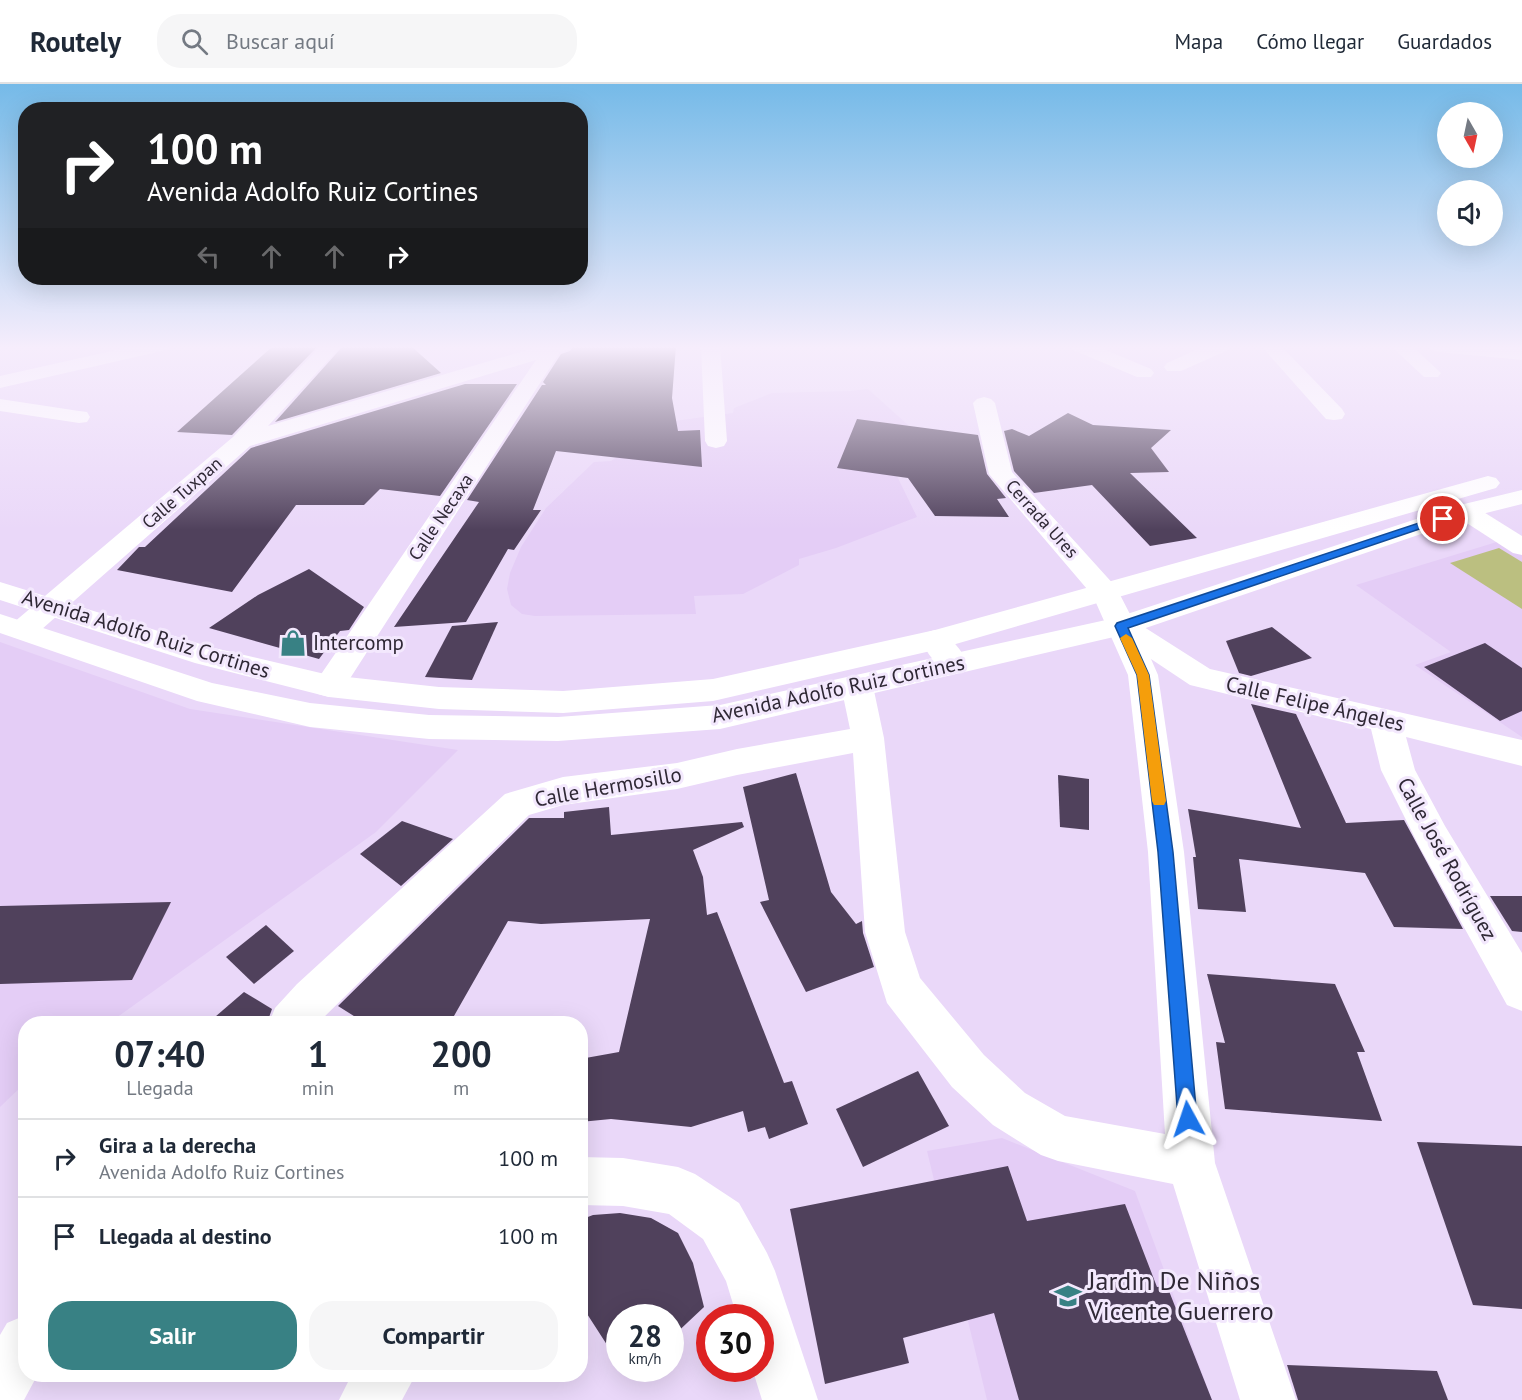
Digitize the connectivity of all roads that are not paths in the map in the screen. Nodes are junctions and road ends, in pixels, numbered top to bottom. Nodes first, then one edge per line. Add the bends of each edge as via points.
1 (16, 407) edge
2 (273, 407) edge
3 (356, 407) edge
4 (516, 407) edge
5 (714, 407) edge
6 (985, 407) edge
7 (1328, 407) edge
8 (1334, 414) dead end
9 (79, 417) dead end
10 (716, 441) dead end
11 (241, 442) junction
12 (1522, 475) edge
13 (1522, 497) edge
14 (1465, 512) junction
15 (1522, 547) edge
16 (0, 591) edge
17 (52, 607) junction
18 (1114, 610) junction
19 (11, 626) edge
20 (935, 640) junction
21 (954, 664) junction
22 (329, 686) junction
23 (857, 686) junction
24 (1385, 721) junction
25 (868, 738) junction
26 (1522, 753) edge
27 (1522, 991) edge
28 (296, 1016) edge
29 (1191, 1163) junction
30 (588, 1181) edge
31 (18, 1356) edge
32 (382, 1382) edge
33 (0, 1388) edge
34 (367, 1400) edge
35 (790, 1400) edge
36 (1268, 1400) edge

1 - 9 street
2 - 11 street, Calle Tuxpan
3 - 11 street
4 - 22 street, Calle Necaxa
5 - 10 street
6 - 18 street, Cerrada Ures via 1001,474
7 - 8 street
11 - 17 street, Calle Tuxpan
12 - 18 street, Avenida Adolfo Ruiz Cortines via 1458,490
13 - 14 street, Avenida Adolfo Ruiz Cortines
14 - 15 street
14 - 18 street, Avenida Adolfo Ruiz Cortines
16 - 17 street, Avenida Adolfo Ruiz Cortines
17 - 19 street, Calle Tuxpan
17 - 22 street, Avenida Adolfo Ruiz Cortines via 206,656
18 - 20 street, Avenida Adolfo Ruiz Cortines
18 - 21 street, Avenida Adolfo Ruiz Cortines
18 - 24 street, Calle Felipe Ángeles via 1201,678
18 - 29 street via 1143,675 1166,852
19 - 23 street, Avenida Adolfo Ruiz Cortines via 208,693 310,715 429,727 558,729 720,717
20 - 21 street
20 - 22 street, Avenida Adolfo Ruiz Cortines via 713,690 563,702 439,698
21 - 23 street, Avenida Adolfo Ruiz Cortines
23 - 25 street
24 - 26 street, Calle Felipe Ángeles
24 - 27 street, Calle José Rodríguez via 1398,770
25 - 28 street, Calle Hermosillo via 677,776 563,791 518,804
25 - 29 street via 885,932 902,989 968,1071 1009,1109 1058,1138
29 - 36 street
30 - 35 street via 678,1191 721,1221 749,1271
31 - 33 street
32 - 34 street

